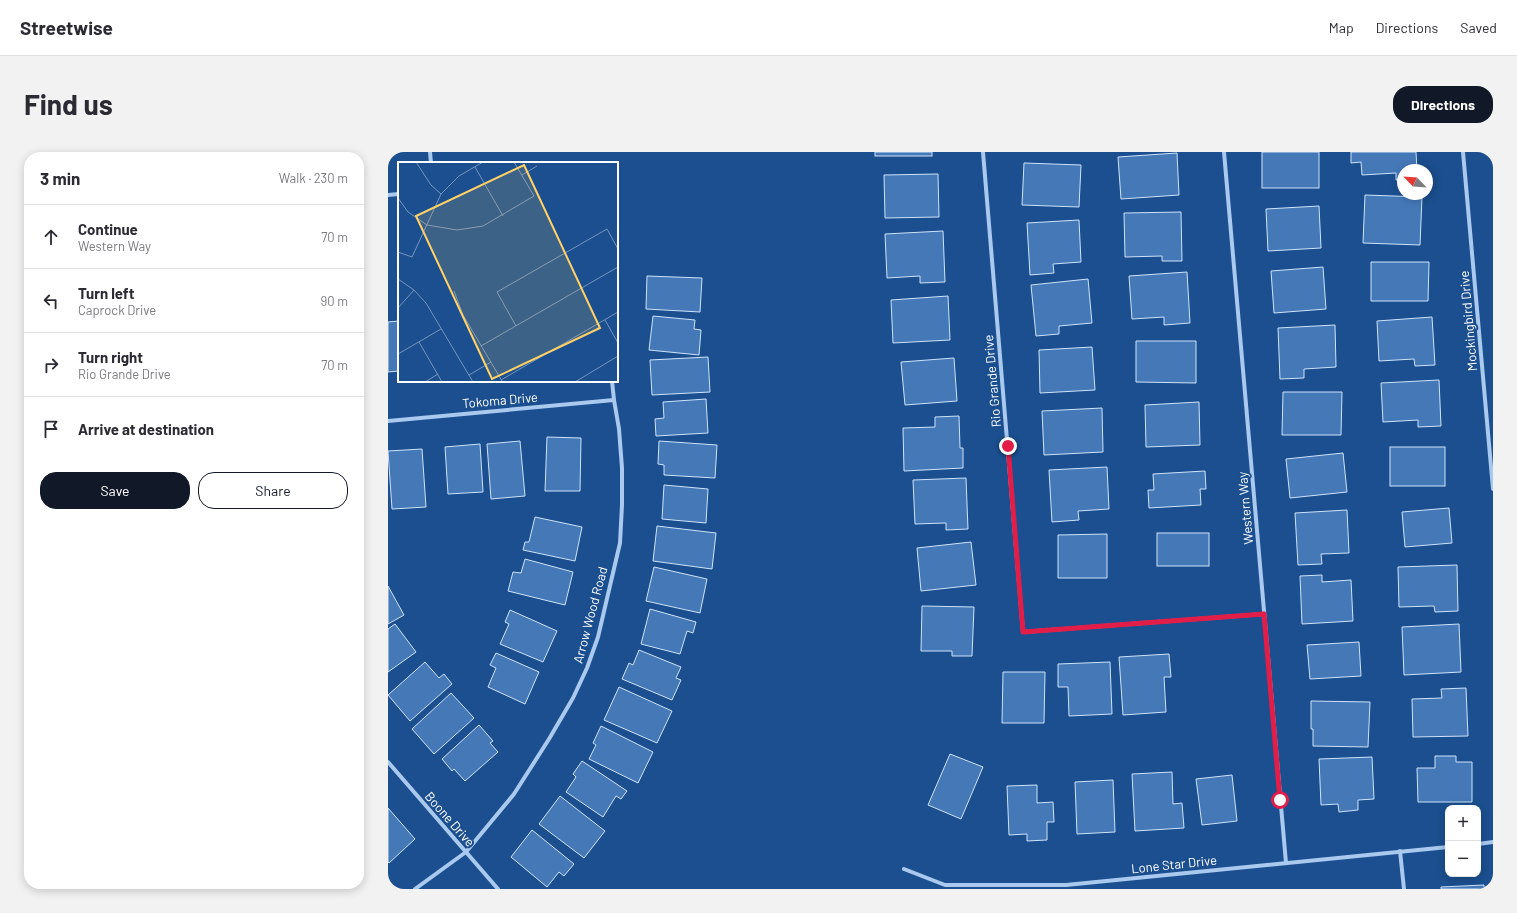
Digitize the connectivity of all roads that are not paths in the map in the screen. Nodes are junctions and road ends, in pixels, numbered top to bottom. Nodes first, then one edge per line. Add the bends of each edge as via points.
1 (430, 152) edge
2 (983, 152) edge
3 (1224, 152) edge
4 (1463, 152) edge
5 (431, 162) edge
6 (398, 194) edge
7 (388, 196) edge
8 (612, 382) edge
9 (614, 400) junction
10 (388, 421) edge
11 (1493, 488) edge
12 (1264, 614) junction
13 (388, 762) edge
14 (1493, 842) edge
15 (1481, 844) edge
16 (1445, 847) edge
17 (1400, 851) junction
18 (466, 852) junction
19 (1286, 863) junction
20 (904, 869) dead end
21 (414, 889) edge
22 (498, 889) edge
23 (1404, 889) edge

1 - 5 street
2 - 12 street, Rio Grande Drive via 1023,632
3 - 12 street, Western Way
4 - 11 street, Mockingbird Drive
6 - 7 street
8 - 9 street, Arrow Wood Road
9 - 10 street, Tokoma Drive
9 - 18 street, Arrow Wood Road via 620,429 622,468 620,543 598,637 573,698 549,739 514,794
12 - 19 street, Western Way
13 - 18 street, Boone Drive
14 - 15 street
16 - 17 street, Lone Star Drive
17 - 19 street, Lone Star Drive
17 - 23 street
18 - 21 street, Arrow Wood Road
18 - 22 street, Boone Drive
19 - 20 street, Lone Star Drive via 1066,885 945,885

